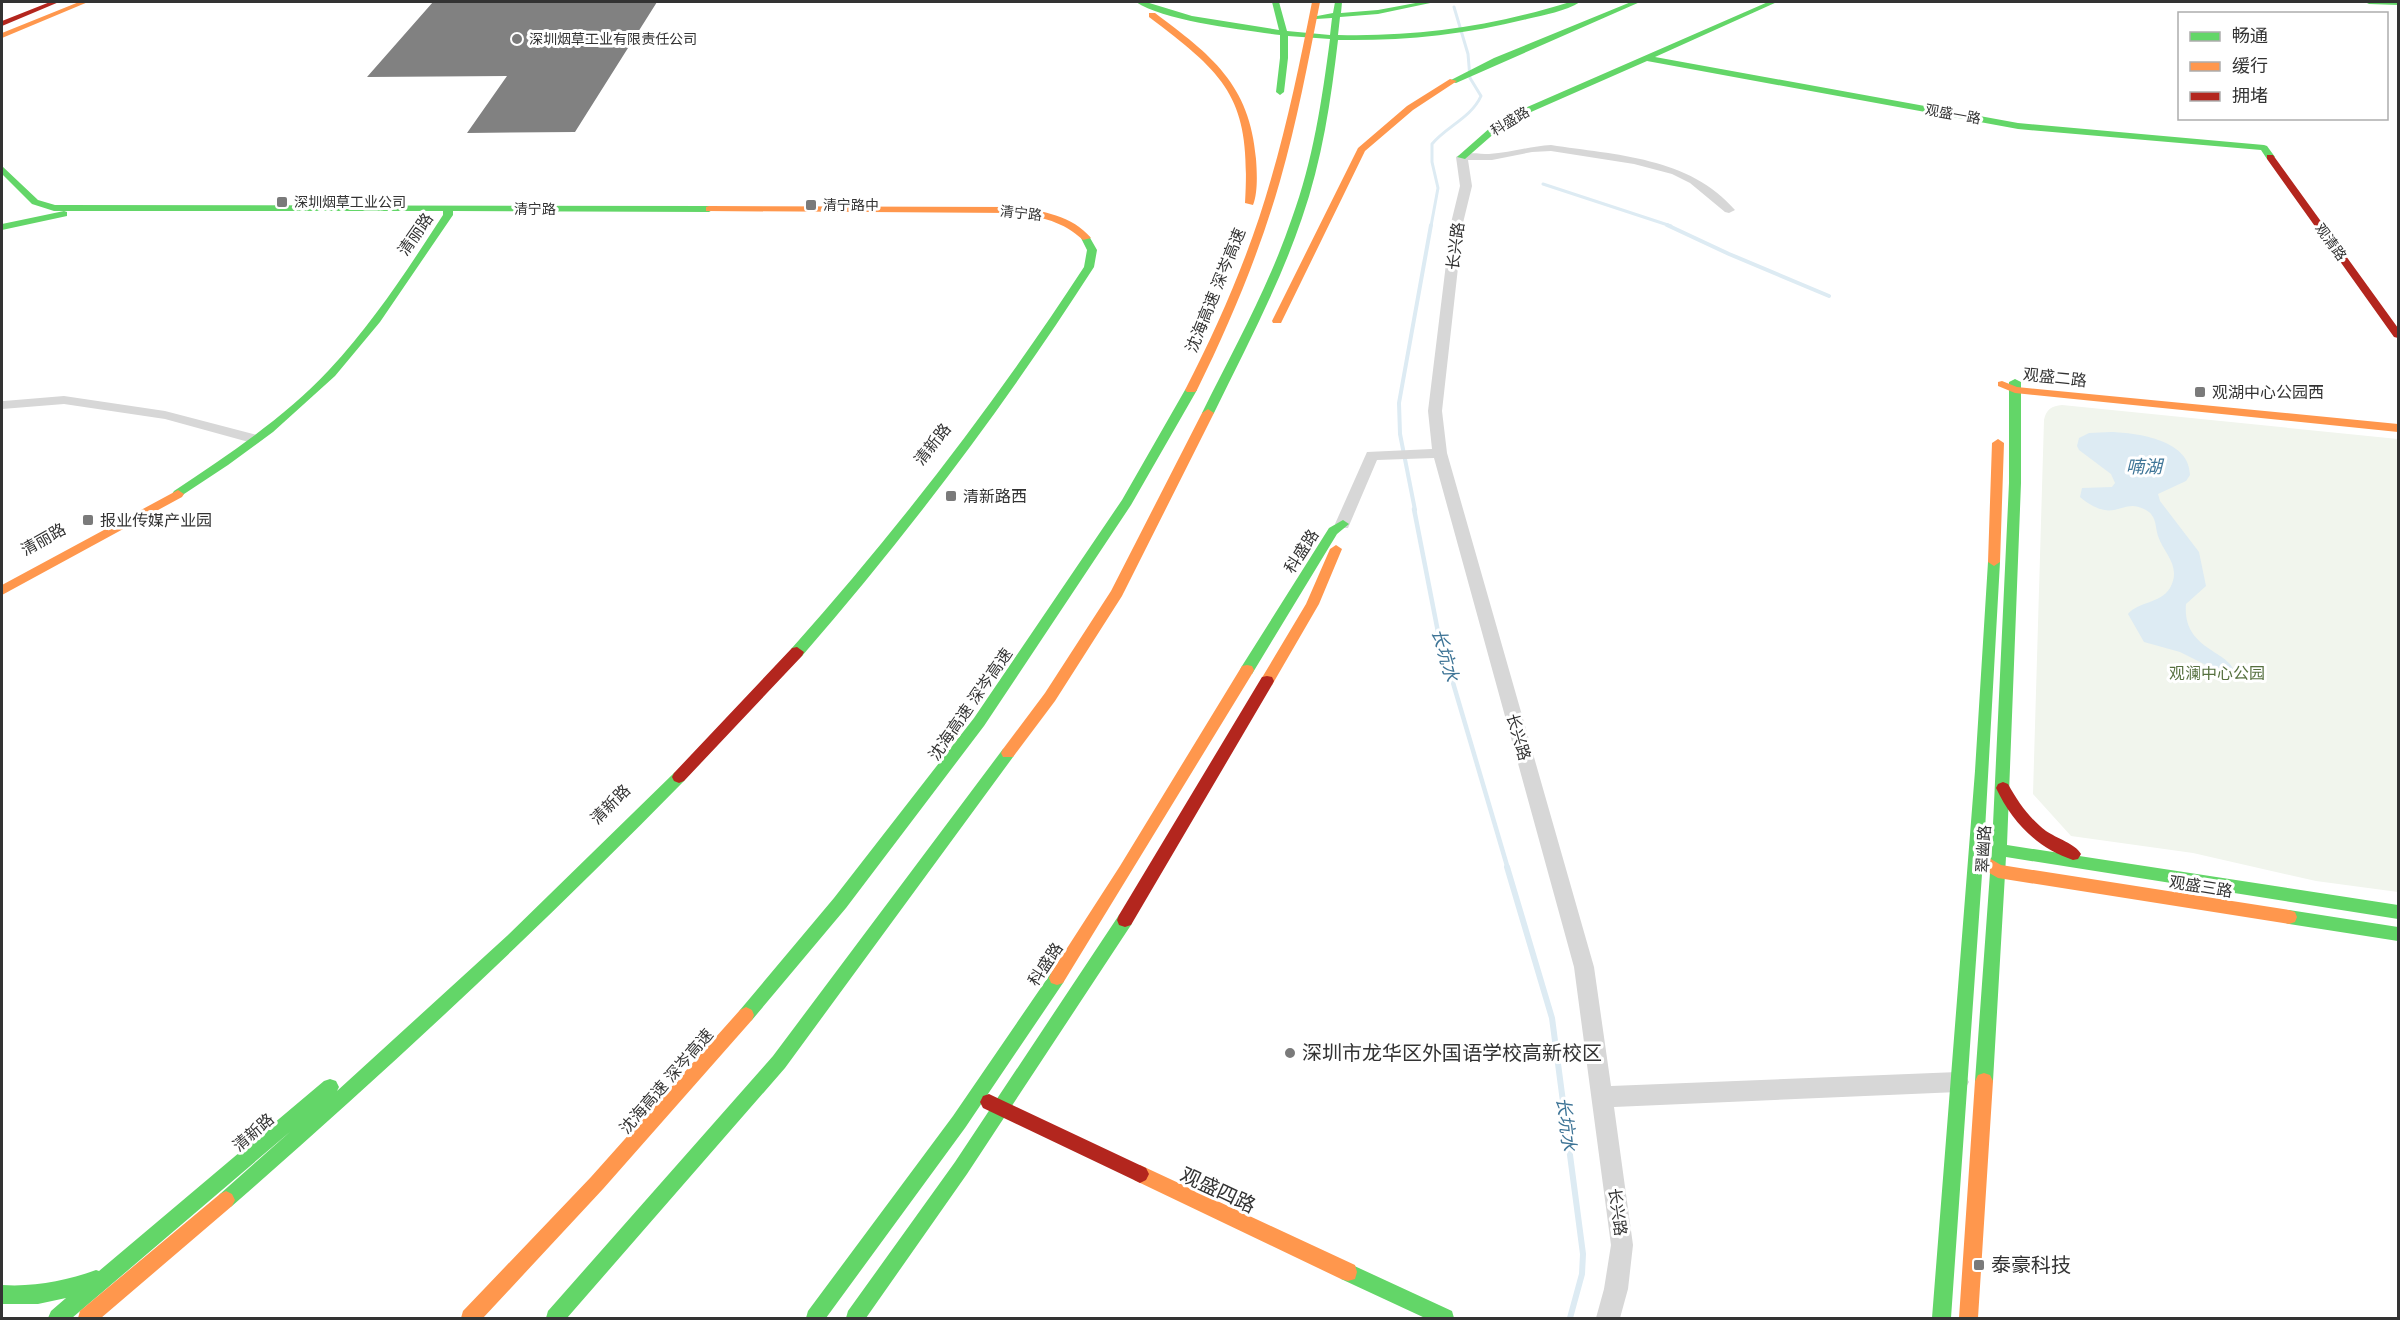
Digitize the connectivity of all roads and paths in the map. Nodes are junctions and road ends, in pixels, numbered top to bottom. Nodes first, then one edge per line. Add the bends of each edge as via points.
1 (67, 2) edge
2 (84, 2) edge
3 (90, 2) edge
4 (1131, 2) edge
5 (1140, 2) edge
6 (1184, 2) edge
7 (1276, 2) edge
8 (1316, 2) edge
9 (1338, 2) edge
10 (1431, 2) edge
11 (1576, 2) edge
12 (1605, 2) edge
13 (1636, 2) edge
14 (1752, 2) edge
15 (1773, 2) edge
16 (2369, 2) edge
17 (2398, 3) edge
18 (55, 8) edge
19 (2, 24) edge
20 (2, 30) edge
21 (2, 36) edge
22 (1646, 58) junction
23 (1481, 62) junction
24 (1276, 107) dead end
25 (2264, 148) joint
26 (1264, 158) dead end
27 (1462, 158) junction
28 (2, 169) edge
29 (2, 184) edge
30 (35, 209) junction
31 (7, 210) edge
32 (1729, 210) dead end
33 (445, 213) junction
34 (67, 214) junction
35 (393, 215) junction
36 (497, 215) junction
37 (2, 227) edge
38 (1073, 231) junction
39 (422, 234) junction
40 (1271, 333) dead end
41 (2398, 335) edge
42 (2015, 386) junction
43 (2000, 389) dead end
44 (4, 405) dead end
45 (2398, 420) edge
46 (2398, 428) edge
47 (1999, 430) dead end
48 (251, 438) junction
49 (1440, 453) junction
50 (1203, 454) dead end
51 (1343, 524) junction
52 (2, 581) edge
53 (2, 591) edge
54 (1117, 593) junction
55 (2003, 789) junction
56 (880, 828) dead end
57 (592, 845) dead end
58 (1999, 850) junction
59 (1977, 857) junction
60 (2112, 866) junction
61 (1998, 871) junction
62 (2398, 912) edge
63 (2398, 933) edge
64 (750, 1009) junction
65 (340, 1078) dead end
66 (1958, 1082) junction
67 (976, 1096) junction
68 (1602, 1097) junction
69 (1002, 1108) junction
70 (129, 1260) junction
71 (2, 1295) edge
72 (58, 1318) edge
73 (87, 1318) edge
74 (470, 1318) edge
75 (555, 1318) edge
76 (815, 1318) edge
77 (855, 1318) edge
78 (1446, 1318) edge
79 (1608, 1318) edge
80 (1941, 1318) edge
81 (1968, 1318) edge

1 - 20 main road
2 - 18 main road
3 - 18 main road
4 - 26 main road via 1186,39 1212,61 1232,86 1254,147 1248,208
5 - 11 main road via 1247,29 1370,38 1474,29
6 - 10 main road via 1229,12 1295,17 1378,12
7 - 24 main road via 1284,36
8 - 64 main road, 沈海高速 深岑高速 via 1276,178 1230,304 1166,436 957,753 874,861
9 - 54 main road via 1326,109 1307,188 1275,278
12 - 23 main road
13 - 23 main road
14 - 27 main road, 科盛路 via 1500,113 1469,137
15 - 22 main road, 科盛路
16 - 17 main road
18 - 19 main road
18 - 21 main road
22 - 25 main road, 观盛一路 via 2018,126
22 - 27 main road, 科盛路 via 1516,115
23 - 40 main road via 1418,102 1361,150
25 - 41 main road, 观清路
27 - 32 street via 1551,148 1635,161 1694,181
27 - 49 street, 长兴路 via 1466,186 1457,223 1436,411
28 - 30 main road via 32,199
29 - 31 main road
30 - 31 main road
30 - 31 main road
30 - 33 main road, 清宁路
30 - 34 main road, 清宁路
30 - 37 main road
33 - 35 main road, 清宁路
33 - 36 main road, 清宁路
33 - 38 main road, 清宁路 via 1010,210 1060,218
33 - 39 main road, 清丽路
34 - 35 main road, 清宁路
34 - 37 main road
35 - 39 main road via 405,217
36 - 38 main road, 清宁路 via 1005,217
36 - 39 main road
38 - 57 main road, 清新路 via 1080,257 1077,266 994,391 942,460 794,636
38 - 73 main road, 清新路 via 1092,250 1089,267 1007,393 884,550 724,733 419,1030
39 - 48 main road, 清丽路 via 355,348 294,410
42 - 43 main road, 观盛二路
42 - 45 main road, 观盛二路
42 - 46 main road, 观盛二路
42 - 55 main road, 翠幽路 via 2014,551 2003,723
44 - 48 street via 64,400 165,415
47 - 59 main road, 翠幽路
48 - 52 main road, 清丽路
48 - 53 main road, 清丽路 via 161,503
49 - 51 street via 1372,455
49 - 68 street, 长兴路 via 1584,967
50 - 54 main road
51 - 67 main road, 科盛路 via 1334,531 1291,597 1095,919
51 - 69 main road, 科盛路 via 1343,533 1312,604 1119,930
54 - 75 main road via 1050,696 779,1062
55 - 58 main road, 翠幽路
55 - 60 main road via 2019,817 2043,838 2069,853
56 - 64 main road
58 - 59 main road
58 - 60 main road, 观盛三路
58 - 61 main road, 翠幽路
59 - 61 main road
59 - 66 main road, 翠幽路
60 - 62 main road, 观盛三路
61 - 63 main road, 观盛三路
61 - 81 main road, 翠幽路
64 - 74 main road, 沈海高速 深岑高速 via 639,1137
65 - 70 main road, 清新路
66 - 68 street
66 - 80 main road, 翠幽路
67 - 69 main road, 观盛四路
67 - 76 main road, 科盛路
68 - 79 street, 长兴路 via 1622,1245
69 - 77 main road, 科盛路
69 - 78 main road, 观盛四路
70 - 71 main road via 76,1287 27,1296
70 - 72 main road, 清新路

